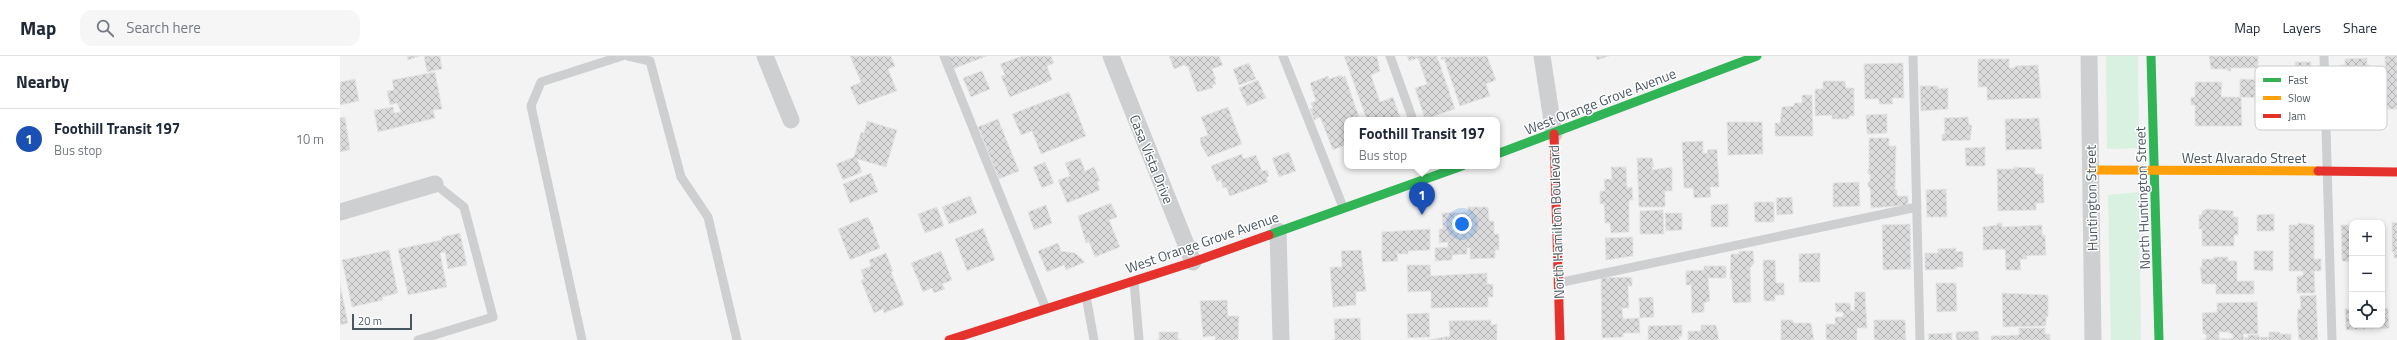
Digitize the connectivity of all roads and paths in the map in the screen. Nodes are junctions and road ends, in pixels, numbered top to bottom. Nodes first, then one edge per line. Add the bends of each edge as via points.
1 (622, 56) edge
2 (628, 56) edge
3 (765, 56) edge
4 (944, 56) edge
5 (1111, 56) edge
6 (1283, 56) edge
7 (1390, 56) edge
8 (1542, 56) edge
9 (1757, 56) edge
10 (1913, 56) edge
11 (2089, 56) edge
12 (2152, 56) edge
13 (2324, 56) edge
14 (2324, 66) edge
15 (1412, 117) edge
16 (791, 120) dead end
17 (2326, 130) edge
18 (1554, 134) junction
19 (1500, 153) edge
20 (1430, 169) edge
21 (1453, 169) edge
22 (2091, 170) junction
23 (2155, 171) junction
24 (2327, 172) junction
25 (2397, 172) edge
26 (1433, 176) junction
27 (435, 184) joint
28 (1917, 207) junction
29 (1343, 208) junction
30 (340, 212) edge
31 (1278, 230) junction
32 (1193, 262) junction
33 (1134, 281) junction
34 (1558, 283) junction
35 (1086, 296) junction
36 (1047, 309) junction
37 (418, 340) edge
38 (582, 340) edge
39 (737, 340) edge
40 (949, 340) edge
41 (1094, 340) edge
42 (1139, 340) edge
43 (1281, 340) edge
44 (1560, 340) edge
45 (1920, 340) edge
46 (2093, 340) edge
47 (2159, 340) edge
48 (2332, 340) edge

1 - 38 lane via 541,82 531,106
2 - 39 lane via 650,61 681,177 708,218
3 - 16 street
4 - 36 lane
5 - 32 street, Casa Vista Drive
6 - 29 lane
7 - 15 lane
8 - 18 street, North Hamilton Boulevard
9 - 18 street, West Orange Grove Avenue
10 - 28 lane
11 - 22 street, Huntington Street
12 - 23 street, North Huntington Street
13 - 14 lane
17 - 24 lane
18 - 19 street, West Orange Grove Avenue
18 - 34 street, North Hamilton Boulevard
20 - 26 lane
21 - 26 street, West Orange Grove Avenue
22 - 23 street, West Alvarado Street
22 - 46 street, Huntington Street
23 - 24 street, West Alvarado Street
23 - 47 street, North Huntington Street
24 - 25 street, West Alvarado Street
24 - 48 lane
26 - 29 street, West Orange Grove Avenue
27 - 30 street
27 - 37 lane via 464,207 493,317
28 - 34 lane
28 - 45 lane
29 - 31 street, West Orange Grove Avenue
31 - 32 street, West Orange Grove Avenue
31 - 43 street
32 - 33 street, West Orange Grove Avenue
33 - 35 street, West Orange Grove Avenue
33 - 42 lane
34 - 44 street, North Hamilton Boulevard
35 - 36 street, West Orange Grove Avenue
35 - 41 lane
36 - 40 street, West Orange Grove Avenue

